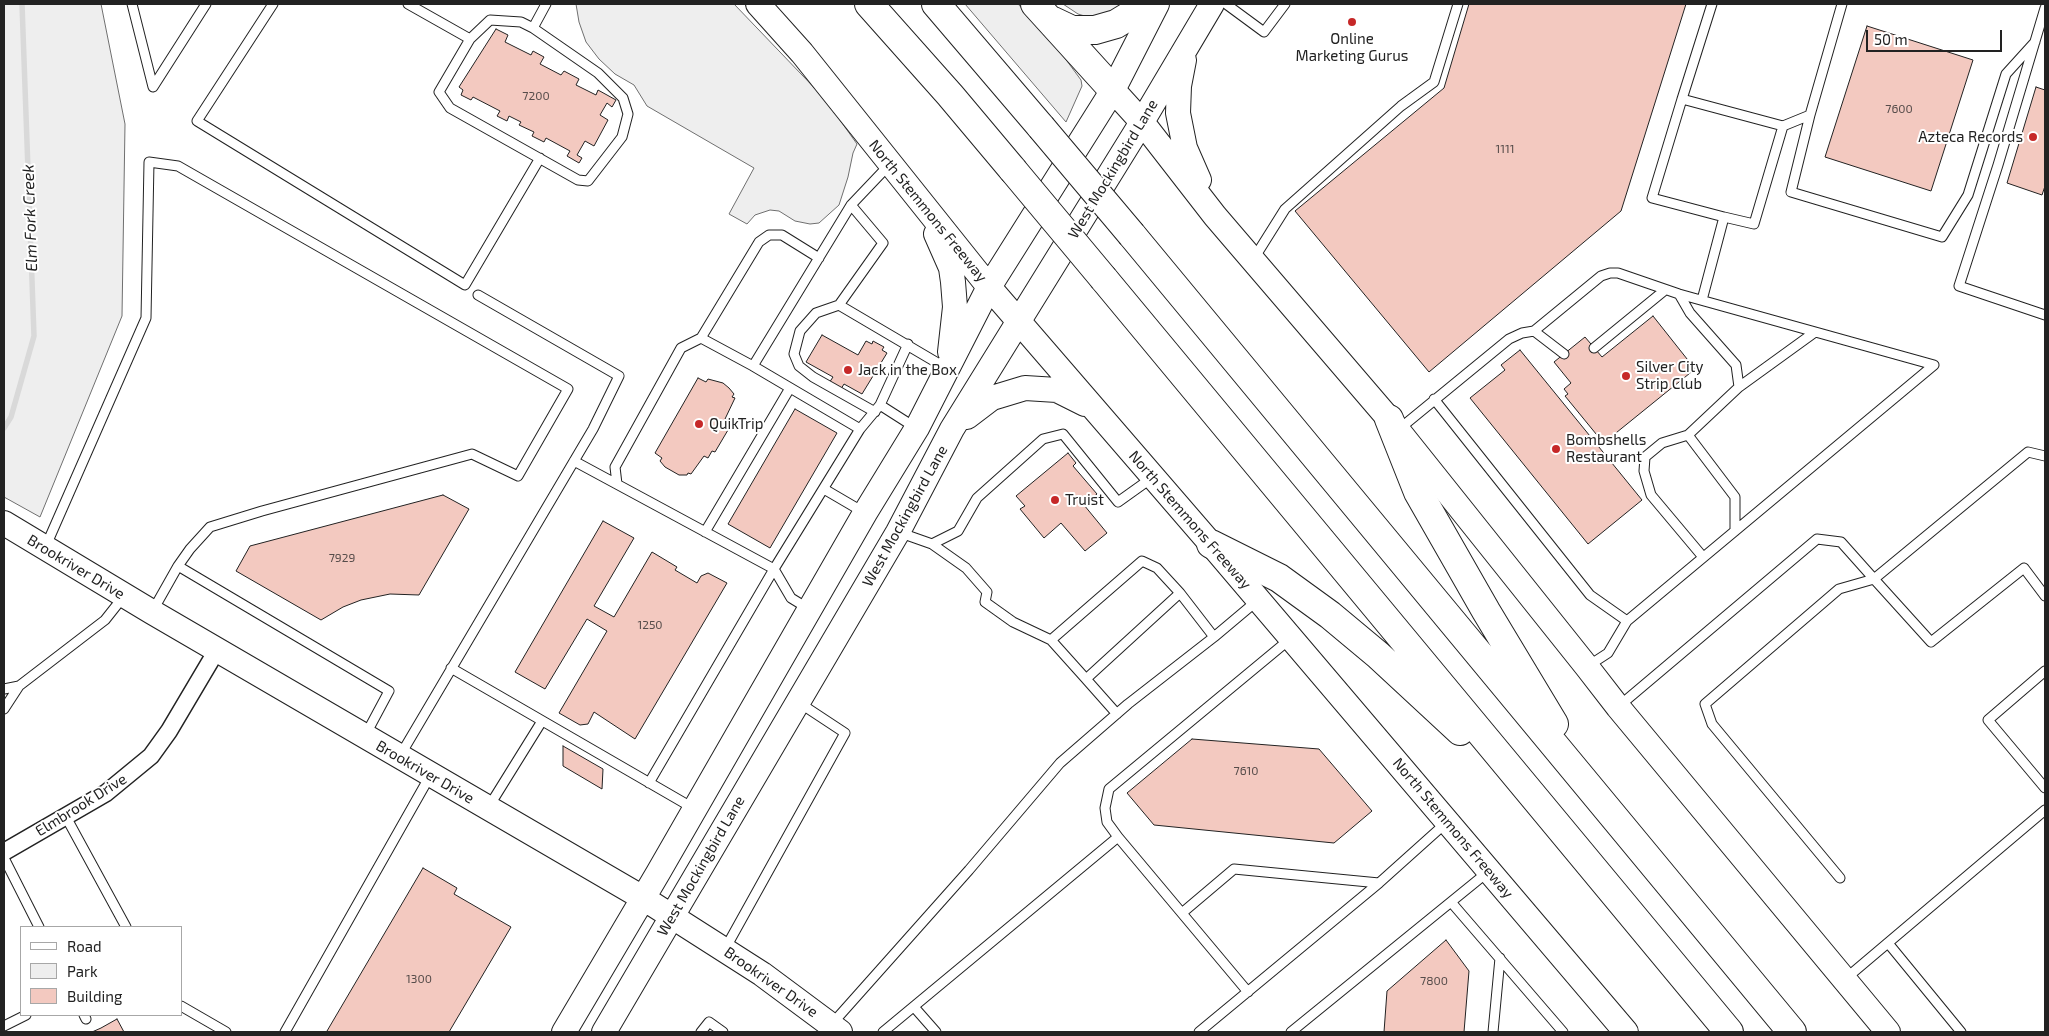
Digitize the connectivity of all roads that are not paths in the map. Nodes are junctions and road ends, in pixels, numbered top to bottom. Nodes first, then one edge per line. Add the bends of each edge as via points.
1 (132, 4) edge
2 (206, 4) edge
3 (273, 4) edge
4 (408, 4) edge
5 (546, 4) edge
6 (758, 4) edge
7 (869, 4) edge
8 (936, 4) edge
9 (1143, 4) edge
10 (1157, 4) edge
11 (1212, 4) edge
12 (1226, 4) edge
13 (1285, 4) edge
14 (1458, 4) edge
15 (1712, 4) edge
16 (1842, 4) edge
17 (2045, 8) edge
18 (1044, 13) edge
19 (533, 28) junction
20 (1191, 37) junction
21 (470, 39) junction
22 (2035, 42) junction
23 (1114, 90) junction
24 (1682, 99) junction
25 (1810, 115) junction
26 (1142, 122) junction
27 (1783, 126) junction
28 (540, 158) junction
29 (890, 164) junction
30 (913, 191) junction
31 (851, 205) junction
32 (1215, 216) junction
33 (1724, 217) junction
34 (819, 258) junction
35 (1253, 260) junction
36 (989, 286) junction
37 (1664, 290) junction
38 (478, 294) dead end
39 (1679, 294) junction
40 (1702, 300) junction
41 (839, 305) junction
42 (2045, 315) edge
43 (1020, 323) junction
44 (1534, 331) junction
45 (1815, 332) junction
46 (701, 338) junction
47 (908, 344) junction
48 (1594, 348) dead end
49 (1564, 354) dead end
50 (948, 365) junction
51 (754, 366) junction
52 (1739, 387) junction
53 (790, 388) junction
54 (1434, 399) junction
55 (1093, 408) junction
56 (877, 409) junction
57 (1393, 424) junction
58 (917, 428) junction
59 (860, 429) junction
60 (952, 429) junction
61 (1688, 435) junction
62 (2045, 456) edge
63 (574, 461) junction
64 (1153, 477) junction
65 (617, 484) junction
66 (824, 489) junction
67 (865, 513) junction
68 (4, 523) edge
69 (1735, 531) junction
70 (705, 532) junction
71 (898, 532) junction
72 (932, 544) junction
73 (1211, 544) junction
74 (45, 548) junction
75 (1703, 557) junction
76 (178, 566) junction
77 (774, 569) junction
78 (1874, 579) junction
79 (1180, 593) junction
80 (124, 595) junction
81 (2045, 596) edge
82 (1258, 599) junction
83 (810, 609) junction
84 (152, 612) junction
85 (1627, 621) junction
86 (1214, 637) junction
87 (1291, 638) junction
88 (1051, 640) junction
89 (217, 650) junction
90 (1587, 666) junction
91 (451, 668) junction
92 (2045, 671) edge
93 (1086, 679) junction
94 (20, 686) junction
95 (4, 689) edge
96 (798, 702) junction
97 (1618, 707) junction
98 (4, 709) edge
99 (1117, 714) junction
100 (542, 721) junction
101 (364, 737) junction
102 (399, 757) junction
103 (431, 775) junction
104 (649, 783) junction
105 (2045, 788) edge
106 (1603, 804) junction
107 (487, 808) junction
108 (694, 809) junction
109 (1543, 809) junction
110 (2045, 810) edge
111 (66, 817) junction
112 (1447, 822) junction
113 (1118, 837) junction
114 (4, 852) edge
115 (4, 858) edge
116 (1489, 870) junction
117 (1840, 878) dead end
118 (1379, 883) junction
119 (643, 898) junction
120 (1451, 902) junction
121 (1182, 913) junction
122 (672, 916) junction
123 (38, 926) edge
124 (125, 926) edge
125 (1888, 943) junction
126 (725, 949) junction
127 (1500, 958) junction
128 (1844, 980) junction
129 (1248, 992) junction
130 (182, 1007) edge
131 (914, 1007) junction
132 (24, 1016) edge
133 (4, 1026) edge
134 (835, 1029) edge
135 (226, 1032) edge
136 (285, 1032) edge
137 (564, 1032) edge
138 (604, 1032) edge
139 (701, 1032) edge
140 (723, 1032) edge
141 (883, 1032) edge
142 (936, 1032) edge
143 (1199, 1032) edge
144 (1292, 1032) edge
145 (1493, 1032) edge
146 (1563, 1032) edge
147 (1626, 1032) edge
148 (1730, 1032) edge
149 (1792, 1032) edge
150 (1888, 1032) edge
151 (1961, 1032) edge

1 - 2 lane via 153,87
3 - 28 lane via 197,121 465,285
4 - 21 lane
5 - 19 lane
6 - 29 main road, North Stemmons Freeway via 802,53
7 - 109 highway, bridge via 1013,170
8 - 106 highway, bridge via 1132,235
9 - 18 highway via 1116,24 1094,30 1072,30
10 - 23 main road
11 - 20 main road, West Mockingbird Lane
12 - 13 lane via 1264,32
14 - 35 lane via 1434,82 1401,106 1285,209
15 - 24 lane
16 - 25 lane
17 - 22 lane
18 - 23 highway
19 - 21 lane via 521,22 490,20
19 - 28 lane via 598,73 623,98 628,114 622,137 588,181 578,180
20 - 26 main road, West Mockingbird Lane
20 - 32 main road via 1183,62 1178,113 1185,148
21 - 28 lane via 440,92 450,108
22 - 25 lane via 2006,74 1968,195 1942,237 1791,192
22 - 42 lane via 1959,286
23 - 26 main road
23 - 36 main road
24 - 27 lane
24 - 33 lane via 1652,198
25 - 27 lane
26 - 32 main road
26 - 43 main road, West Mockingbird Lane
27 - 33 lane via 1754,224
29 - 30 main road, North Stemmons Freeway
29 - 31 lane
30 - 36 main road, North Stemmons Freeway
30 - 50 main road via 951,268 955,307
31 - 34 lane
31 - 41 lane via 883,243
32 - 35 main road
33 - 40 lane
34 - 46 lane via 782,235 769,235 758,242
34 - 51 lane
35 - 57 main road
36 - 43 main road, North Stemmons Freeway
36 - 50 main road
37 - 39 lane
37 - 44 lane via 1610,273 1601,276
37 - 48 lane
38 - 63 lane via 619,376
39 - 40 lane
39 - 52 lane via 1690,312 1736,365
40 - 45 lane
41 - 47 lane
41 - 56 lane via 816,313 800,331 794,354 800,366 814,378
43 - 55 main road, North Stemmons Freeway
43 - 60 main road, West Mockingbird Lane
44 - 49 lane
44 - 54 lane via 1509,339
45 - 52 lane
45 - 69 lane via 1934,365
46 - 51 lane
46 - 65 lane via 681,348 615,467
47 - 50 lane
47 - 56 lane
50 - 58 main road
51 - 53 lane
52 - 61 lane
53 - 59 lane
53 - 70 lane
54 - 57 lane
54 - 85 lane via 1590,595
55 - 60 main road via 1057,390 1025,388 992,398
55 - 64 main road, North Stemmons Freeway
56 - 58 lane
56 - 59 lane
57 - 90 main road
57 - 106 highway via 1418,492
58 - 67 main road
59 - 66 lane
60 - 71 main road, West Mockingbird Lane
61 - 69 lane via 1735,497
61 - 75 lane via 1662,444 1645,456 1644,471 1651,495
62 - 78 lane via 2028,452
63 - 65 lane
63 - 91 lane
64 - 72 lane via 1118,502 1063,434 1042,439 977,498 958,532
64 - 73 main road, North Stemmons Freeway
65 - 70 lane
66 - 67 lane
66 - 77 lane
67 - 71 main road
67 - 83 main road
68 - 74 main road, Brookriver Drive
69 - 75 lane
70 - 77 lane
71 - 72 lane
71 - 96 main road, West Mockingbird Lane
72 - 88 lane via 971,574 987,592 985,602 1013,622
73 - 82 main road, North Stemmons Freeway
73 - 109 highway via 1279,578 1330,615 1378,655
74 - 76 lane via 146,318 149,162 178,166 568,389 518,476 472,454 210,527
74 - 80 main road, Brookriver Drive
75 - 85 lane
76 - 84 lane
76 - 101 lane via 389,691
77 - 83 lane via 790,598
77 - 104 lane
78 - 81 lane via 1932,642 2024,568
78 - 97 lane via 1841,542 1816,539
78 - 117 lane via 1839,589 1705,704 1712,724
79 - 86 lane
79 - 88 lane via 1157,568 1142,561
79 - 93 lane
80 - 84 main road, Brookriver Drive
80 - 94 lane via 105,620
82 - 86 lane
82 - 87 main road, North Stemmons Freeway
83 - 108 main road
84 - 89 main road, Brookriver Drive
85 - 90 lane via 1608,652
86 - 99 lane
87 - 112 main road, North Stemmons Freeway
87 - 113 lane via 1110,789 1105,808 1107,822
88 - 93 lane
89 - 101 main road, Brookriver Drive
89 - 111 street, Elmbrook Drive via 150,756 106,793
90 - 97 main road
91 - 100 lane
91 - 102 lane
92 - 105 lane via 1988,720
93 - 99 lane
94 - 95 lane
94 - 98 lane
96 - 122 main road, West Mockingbird Lane
96 - 126 lane via 845,733
97 - 128 main road
99 - 134 lane via 1060,763
100 - 104 lane
100 - 107 lane
101 - 102 main road, Brookriver Drive
102 - 103 main road, Brookriver Drive
103 - 107 main road, Brookriver Drive
103 - 136 lane
104 - 108 lane
106 - 149 highway
107 - 119 main road, Brookriver Drive
108 - 119 main road
109 - 148 highway
110 - 125 lane
111 - 114 street, Elmbrook Drive
111 - 124 lane
112 - 116 main road, North Stemmons Freeway
112 - 118 lane
113 - 121 lane
113 - 131 lane
115 - 123 lane
116 - 120 lane
116 - 147 main road, North Stemmons Freeway
118 - 121 lane via 1234,869
118 - 129 lane
119 - 122 main road, Brookriver Drive
119 - 137 main road
120 - 127 lane
120 - 144 lane
121 - 129 lane
122 - 126 main road, Brookriver Drive
122 - 138 main road, West Mockingbird Lane
125 - 128 lane
125 - 151 lane
126 - 134 main road, Brookriver Drive
127 - 145 lane
127 - 146 lane
128 - 150 main road
129 - 143 lane
130 - 135 lane
131 - 141 lane
131 - 142 lane
132 - 133 lane
139 - 140 lane via 710,1022

